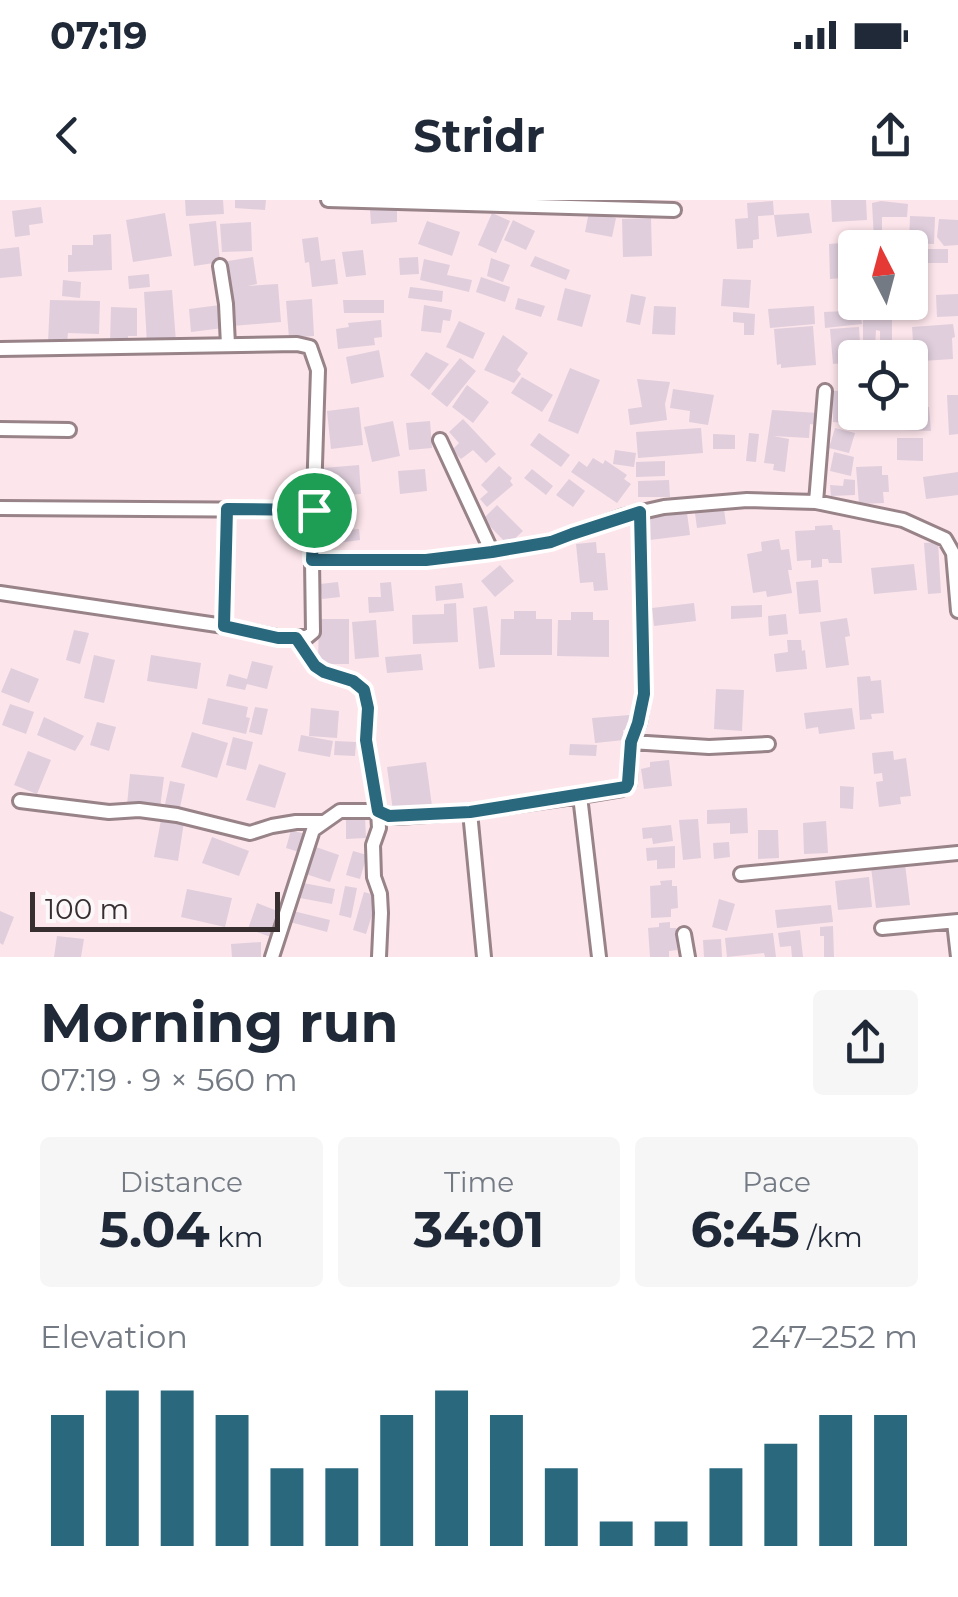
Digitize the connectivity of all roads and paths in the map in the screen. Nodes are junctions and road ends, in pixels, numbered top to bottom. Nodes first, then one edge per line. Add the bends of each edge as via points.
1 (328, 200) edge
2 (558, 203) edge
3 (674, 210) dead end
4 (220, 266) dead end
5 (228, 345) junction
6 (0, 349) edge
7 (825, 391) dead end
8 (0, 429) edge
9 (68, 430) dead end
10 (440, 440) dead end
11 (816, 502) junction
12 (0, 508) edge
13 (227, 509) junction
14 (314, 510) junction
15 (640, 512) junction
16 (952, 540) edge
17 (492, 552) junction
18 (312, 560) junction
19 (0, 593) edge
20 (958, 611) edge
21 (224, 626) junction
22 (296, 638) junction
23 (631, 742) junction
24 (768, 744) dead end
25 (580, 796) junction
26 (20, 802) dead end
27 (378, 811) junction
28 (470, 812) junction
29 (323, 822) junction
30 (958, 852) edge
31 (741, 874) dead end
32 (956, 921) edge
33 (882, 928) dead end
34 (684, 934) dead end
35 (272, 957) edge
36 (380, 957) edge
37 (484, 957) edge
38 (599, 957) edge
39 (688, 957) edge
40 (958, 957) edge

1 - 2 street
2 - 3 street
4 - 5 street
5 - 6 street
5 - 14 street via 310,347 318,370
7 - 11 street
8 - 9 street
10 - 17 street
11 - 15 street via 747,500
11 - 16 street via 903,520
12 - 13 street
13 - 14 street
13 - 21 street
14 - 18 street
15 - 17 street via 551,542
15 - 23 street via 644,694
16 - 20 street
17 - 18 street via 426,560
18 - 22 street via 312,632
19 - 21 street
21 - 22 street
22 - 27 street via 315,666 364,690
23 - 24 street
23 - 25 street via 626,787
25 - 28 street
25 - 38 street
26 - 29 street via 177,814 250,834
27 - 28 street
27 - 29 street via 340,811
27 - 36 street via 373,845
28 - 37 street
29 - 35 street via 313,830
30 - 31 street
32 - 33 street
32 - 40 street
34 - 39 street

